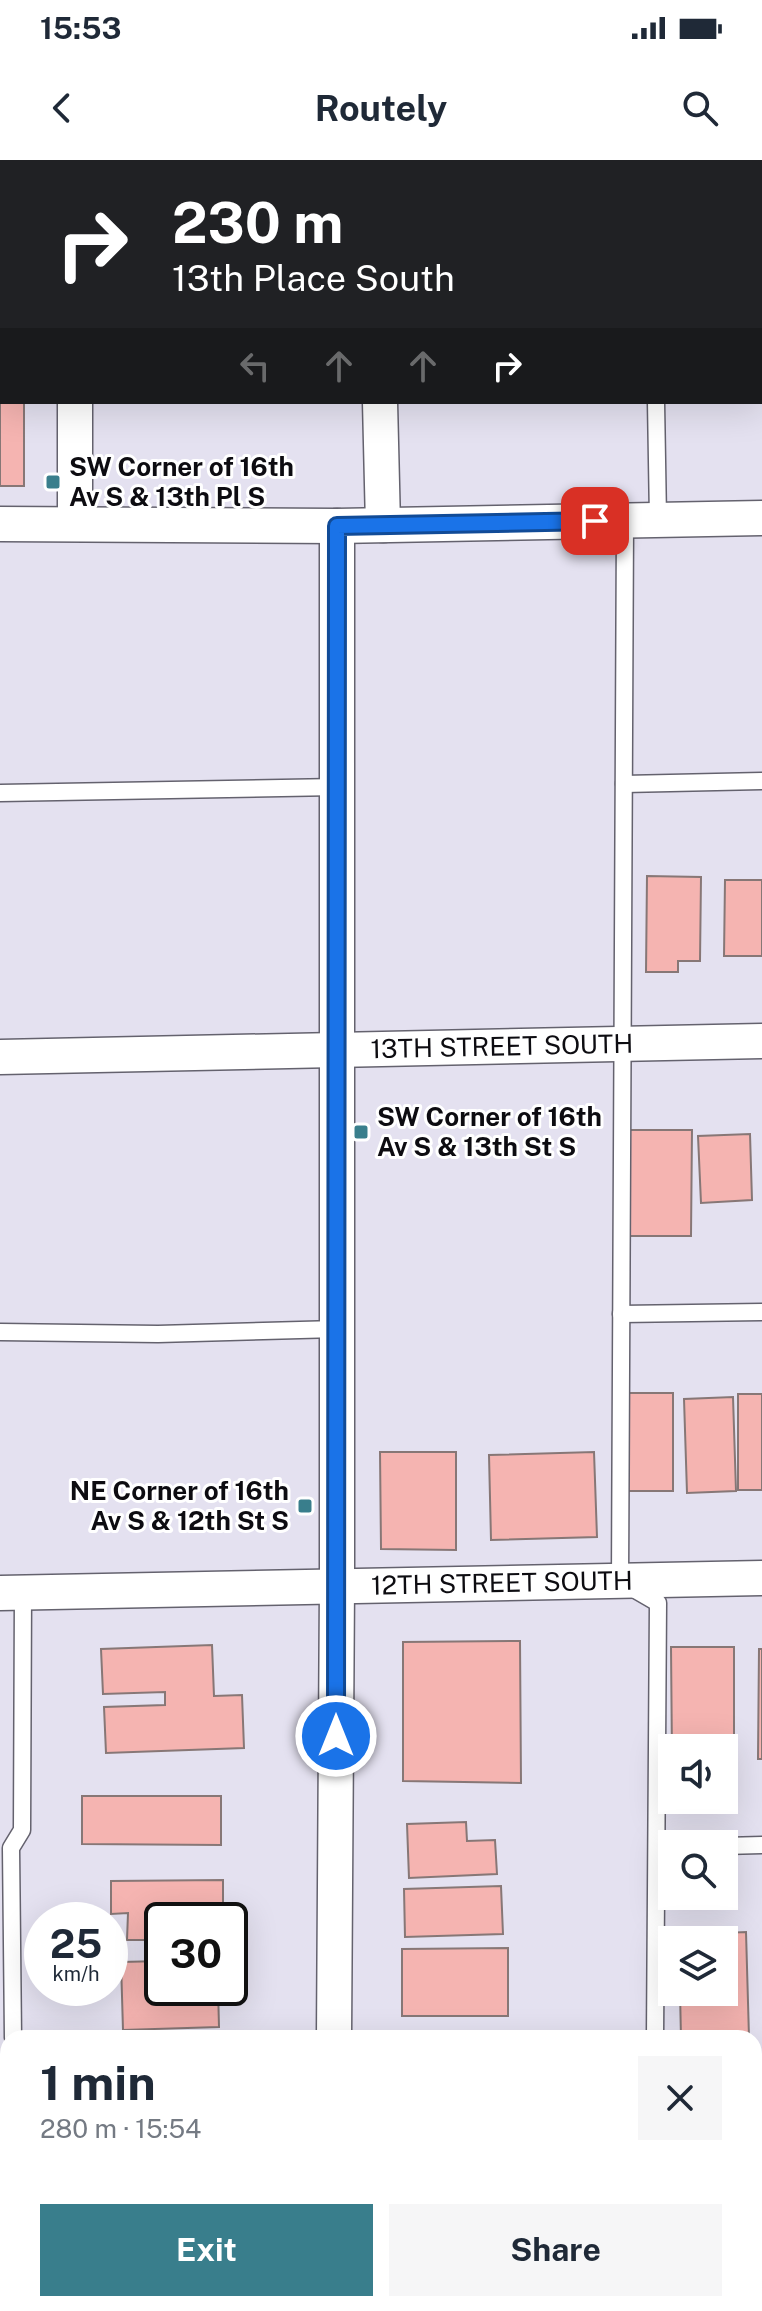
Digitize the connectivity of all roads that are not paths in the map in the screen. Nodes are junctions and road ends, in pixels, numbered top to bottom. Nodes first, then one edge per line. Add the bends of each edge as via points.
1 (75, 404) edge
2 (380, 404) edge
3 (656, 404) edge
4 (762, 518) edge
5 (641, 520) junction
6 (75, 523) junction
7 (0, 524) edge
8 (383, 525) junction
9 (337, 526) junction
10 (762, 781) edge
11 (624, 784) junction
12 (337, 787) junction
13 (0, 793) edge
14 (762, 1041) edge
15 (622, 1044) junction
16 (338, 1051) junction
17 (0, 1057) edge
18 (762, 1312) edge
19 (621, 1314) junction
20 (337, 1329) junction
21 (0, 1332) edge
22 (762, 1578) edge
23 (620, 1581) junction
24 (337, 1585) junction
25 (11, 1593) edge
26 (664, 1830) edge
27 (762, 1845) edge
28 (738, 1846) edge
29 (661, 1910) edge
30 (13, 2030) edge
31 (334, 2030) edge
32 (655, 2030) edge

1 - 6 street
2 - 8 street
3 - 5 lane
4 - 5 street
5 - 8 street
5 - 11 lane
6 - 7 street
6 - 9 street
8 - 9 street
9 - 12 street
10 - 11 lane
11 - 15 lane
12 - 13 lane
12 - 16 street
14 - 15 street, 13TH STREET SOUTH
15 - 16 street, 13TH STREET SOUTH
15 - 19 lane
16 - 17 street, 13TH STREET SOUTH
16 - 20 street
18 - 19 lane
19 - 23 lane
20 - 21 lane
20 - 24 street
22 - 23 street, 12TH STREET SOUTH
23 - 24 street, 12TH STREET SOUTH
23 - 26 lane via 658,1603
24 - 25 street, 12TH STREET SOUTH
24 - 31 street
25 - 30 lane via 22,1830 11,1848
27 - 28 lane
29 - 32 lane

